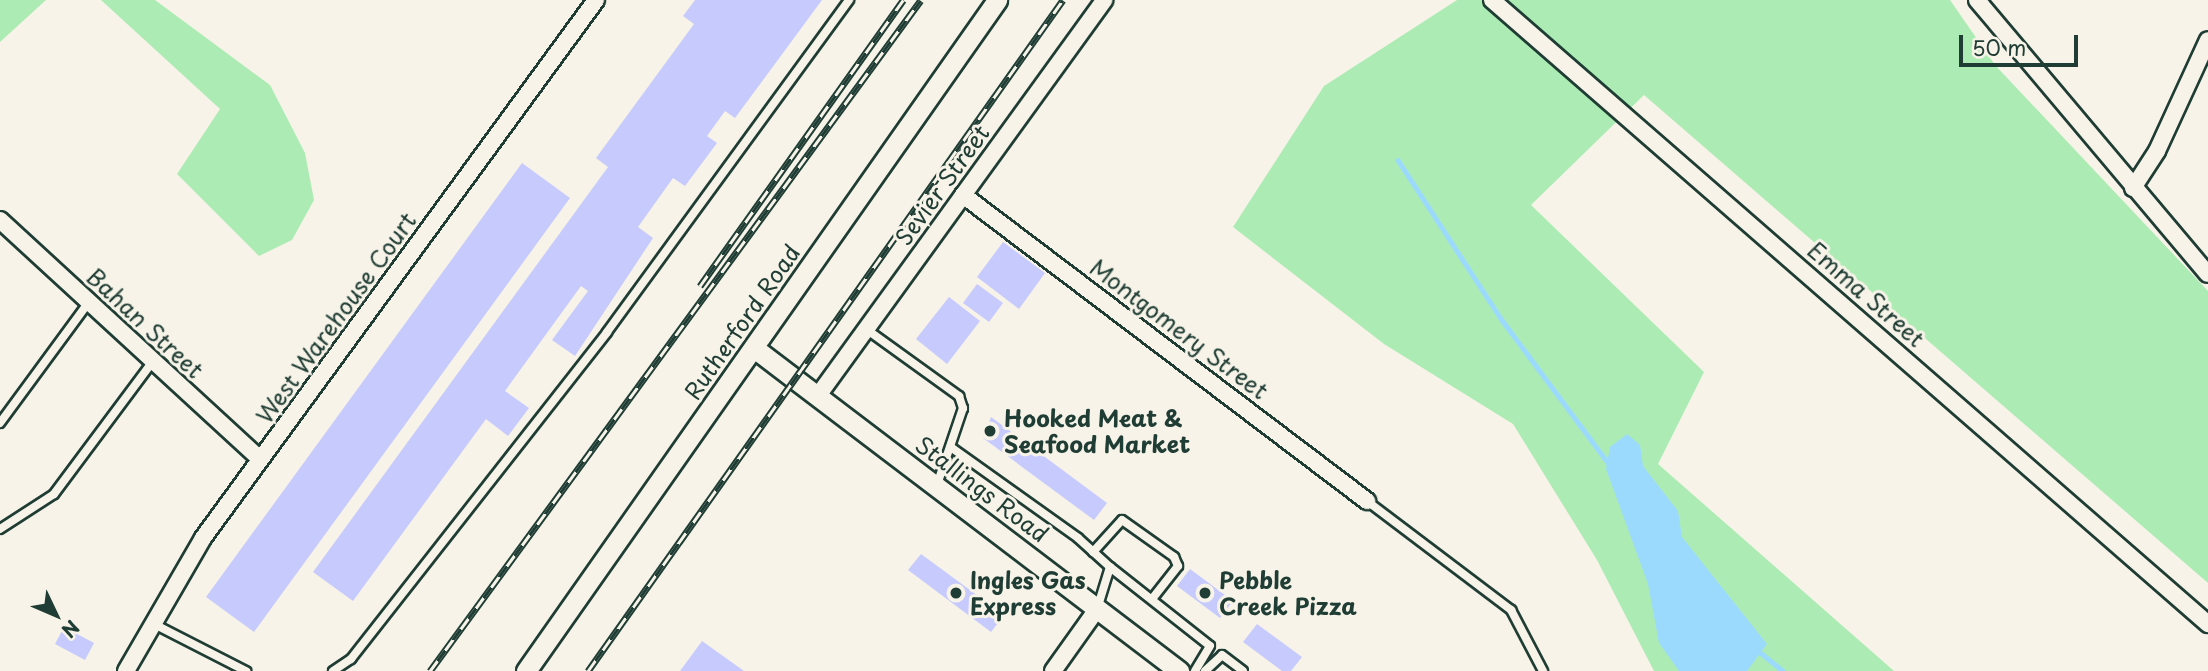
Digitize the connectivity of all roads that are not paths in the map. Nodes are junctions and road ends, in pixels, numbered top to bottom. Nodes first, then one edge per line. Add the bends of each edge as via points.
1 (596, 0) edge
2 (849, 0) edge
3 (997, 0) edge
4 (1104, 0) edge
5 (1492, 0) edge
6 (1977, 0) edge
7 (2208, 40) edge
8 (2133, 188) junction
9 (962, 195) junction
10 (0, 220) edge
11 (2208, 274) edge
12 (89, 302) junction
13 (866, 329) junction
14 (754, 348) junction
15 (153, 361) junction
16 (817, 397) junction
17 (0, 423) edge
18 (952, 448) junction
19 (260, 459) junction
20 (937, 485) junction
21 (1367, 501) joint
22 (0, 529) edge
23 (1093, 552) junction
24 (1110, 568) junction
25 (1152, 599) junction
26 (1097, 609) junction
27 (152, 623) junction
28 (2208, 624) edge
29 (126, 671) edge
30 (246, 671) edge
31 (333, 671) edge
32 (526, 671) edge
33 (1053, 671) edge
34 (1179, 671) edge
35 (1195, 671) edge
36 (1205, 671) edge
37 (1243, 671) edge
38 (1542, 671) edge

1 - 19 street, West Warehouse Court
2 - 31 lane via 607,332 351,659
3 - 14 street, Rutherford Road
4 - 9 street, Sevier Street
5 - 28 street, Emma Street
6 - 8 street
7 - 8 street via 2157,151
8 - 11 street
9 - 13 street, Sevier Street
9 - 21 street, Montgomery Street
10 - 12 street, Bahan Street
12 - 15 street, Bahan Street
12 - 17 lane
13 - 16 street, Sevier Street
13 - 18 lane via 959,396 963,408
14 - 16 street, Stallings Road
14 - 32 street, Rutherford Road
15 - 19 street, Bahan Street
15 - 22 lane via 54,494
16 - 20 street, Stallings Road
18 - 20 lane
18 - 23 lane
19 - 27 street, West Warehouse Court via 203,538
20 - 26 street, Stallings Road
21 - 38 lane via 1511,610
23 - 24 lane
23 - 25 lane via 1122,520 1174,557 1178,566
24 - 25 lane
24 - 26 lane
25 - 35 lane via 1210,646
26 - 33 street
26 - 34 street, Stallings Road
27 - 29 street, West Warehouse Court
27 - 30 lane
36 - 37 lane via 1222,655

